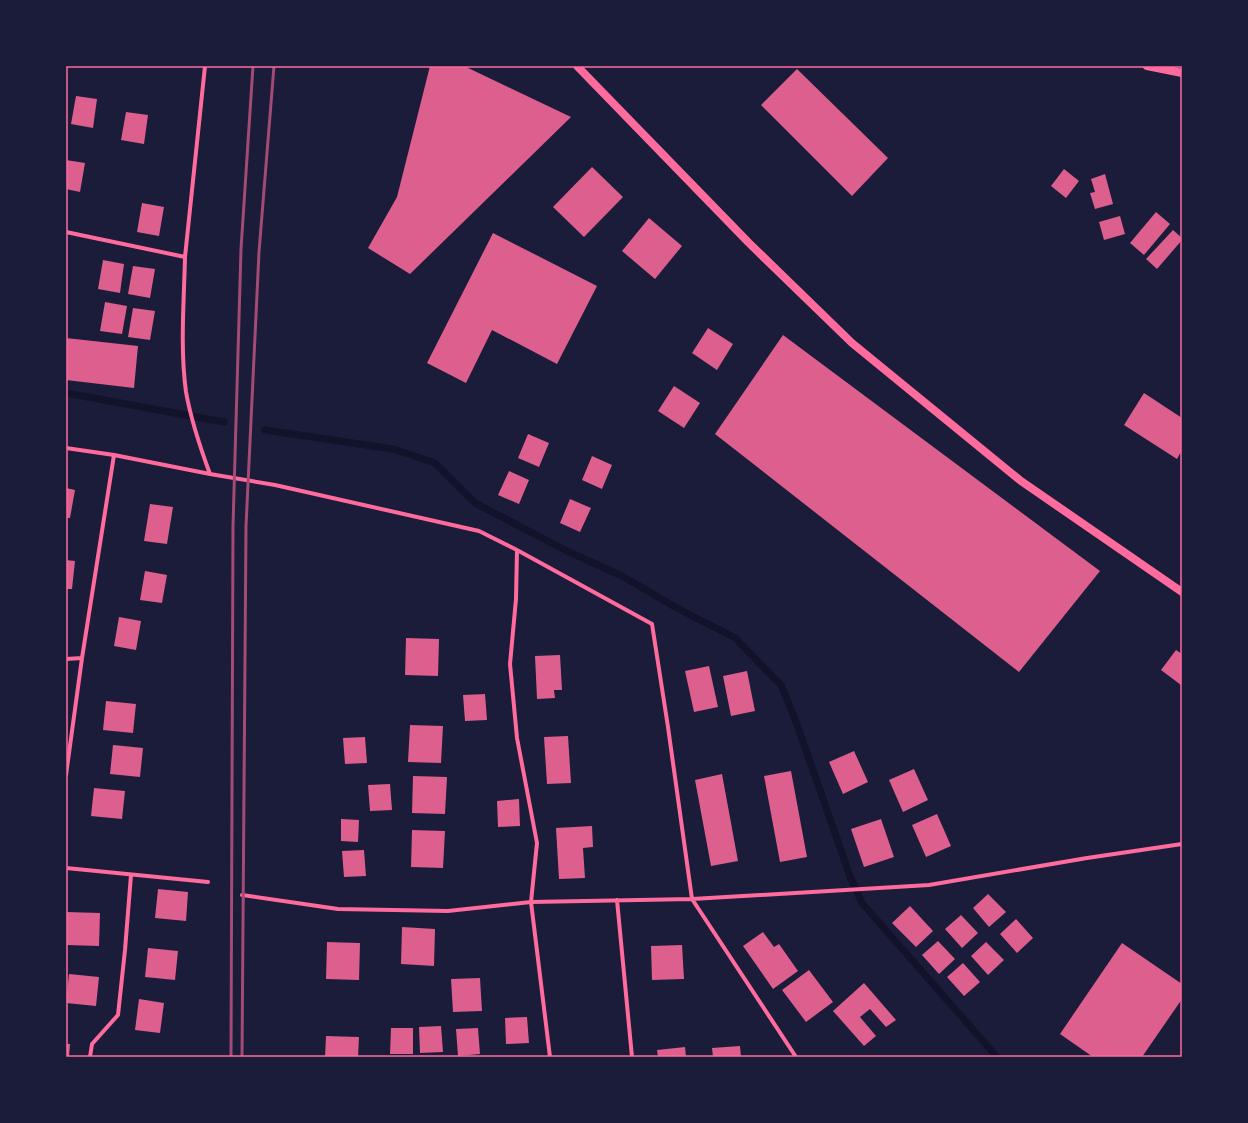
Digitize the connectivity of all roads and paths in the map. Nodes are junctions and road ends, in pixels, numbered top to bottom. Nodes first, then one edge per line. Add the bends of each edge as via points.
1 (205, 66) edge
2 (577, 66) edge
3 (1148, 66) edge
4 (1182, 72) edge
5 (66, 232) edge
6 (185, 257) junction
7 (66, 448) edge
8 (114, 455) junction
9 (210, 474) junction
10 (517, 550) junction
11 (1182, 592) edge
12 (82, 658) junction
13 (66, 659) edge
14 (66, 775) edge
15 (1182, 844) edge
16 (66, 868) edge
17 (131, 875) junction
18 (208, 882) dead end
19 (242, 894) dead end
20 (692, 899) junction
21 (617, 900) junction
22 (531, 902) junction
23 (90, 1057) edge
24 (550, 1057) edge
25 (632, 1057) edge
26 (796, 1057) edge

1 - 6 street
2 - 11 main road via 749,243 852,343 1021,480
3 - 4 main road
5 - 6 street
6 - 9 street via 183,348 186,392 192,422
7 - 8 street
8 - 9 street
8 - 12 street
9 - 10 street via 275,485 479,531
10 - 20 street via 652,624
10 - 22 street via 510,664 517,738 537,843
12 - 13 street
12 - 14 street
15 - 20 street via 929,885
16 - 17 street
17 - 18 street
17 - 23 street via 118,1015 92,1044
19 - 22 street via 346,909 448,911
20 - 21 street
20 - 26 street
21 - 22 street
21 - 25 street
22 - 24 street

